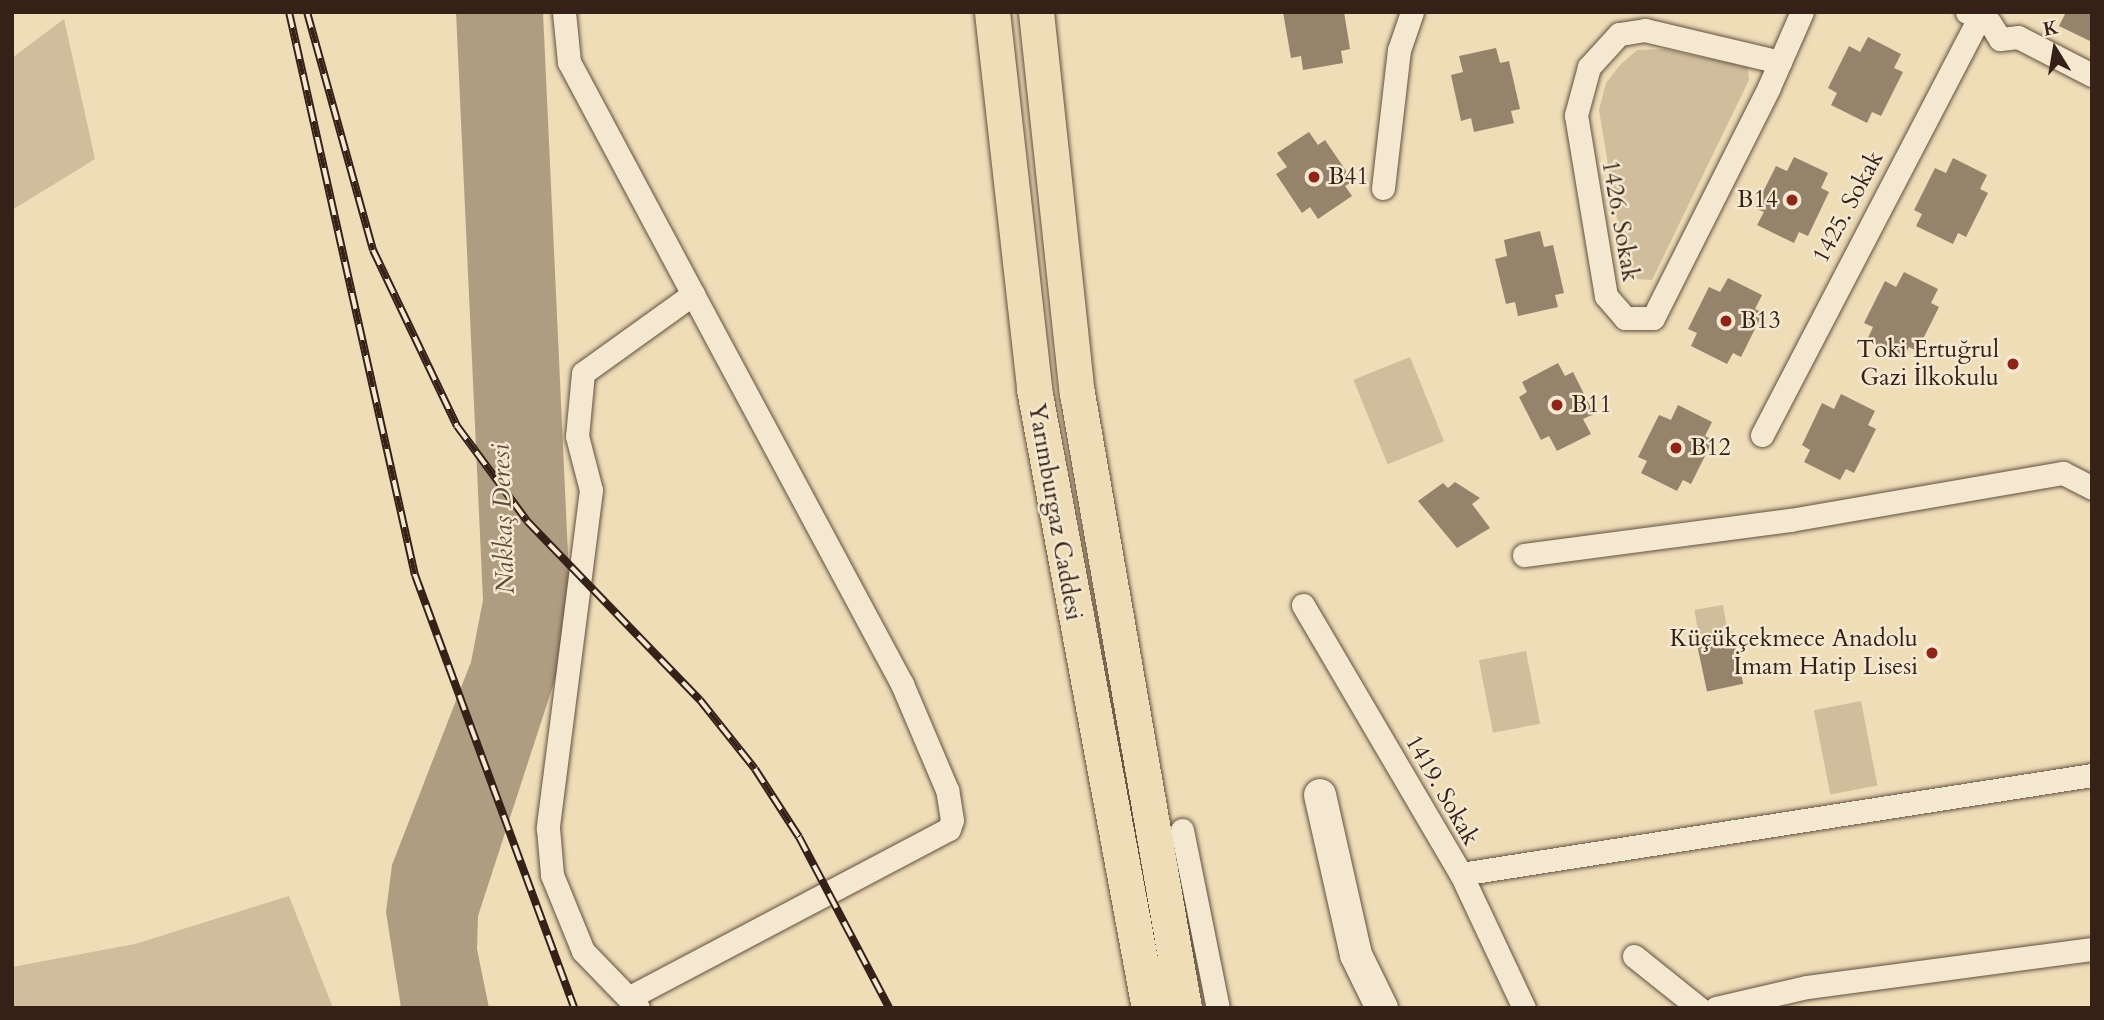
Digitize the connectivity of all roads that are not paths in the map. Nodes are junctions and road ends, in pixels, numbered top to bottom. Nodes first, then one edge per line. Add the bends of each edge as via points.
1 (564, 12) edge
2 (992, 12) edge
3 (1036, 12) edge
4 (1412, 12) edge
5 (1802, 12) edge
6 (1983, 16) edge
7 (1780, 62) junction
8 (2092, 75) edge
9 (1383, 188) dead end
10 (694, 294) junction
11 (1762, 435) dead end
12 (2092, 488) edge
13 (1524, 555) dead end
14 (1303, 605) dead end
15 (2092, 775) edge
16 (1320, 795) dead end
17 (1182, 830) dead end
18 (1461, 874) junction
19 (2092, 949) edge
20 (1634, 956) dead end
21 (635, 1002) edge
22 (1149, 1008) edge
23 (1184, 1008) edge
24 (1218, 1008) edge
25 (1382, 1008) edge
26 (1524, 1008) edge
27 (1699, 1008) edge
28 (1716, 1008) edge

1 - 10 street via 569,62
2 - 22 main road, Yarımburgaz Caddesi via 1034,389
3 - 23 main road, Yarımburgaz Caddesi via 1077,393
4 - 9 street via 1399,50
5 - 7 street, 1426. Sokak
6 - 8 street via 2010,21 2018,37
6 - 11 street, 1425. Sokak
7 - 7 street, 1426. Sokak via 1653,318 1625,318 1606,296 1576,115 1589,67 1619,34 1644,30
10 - 21 street via 583,373 578,436 591,490 548,828 552,875 583,951
10 - 21 street via 902,684 947,790 952,820 949,829
12 - 13 street via 2063,473 1790,520
14 - 18 street, 1419. Sokak
15 - 18 street
16 - 25 street via 1356,955
17 - 24 street
18 - 26 street, 1419. Sokak
19 - 28 street via 1807,987
20 - 27 street

